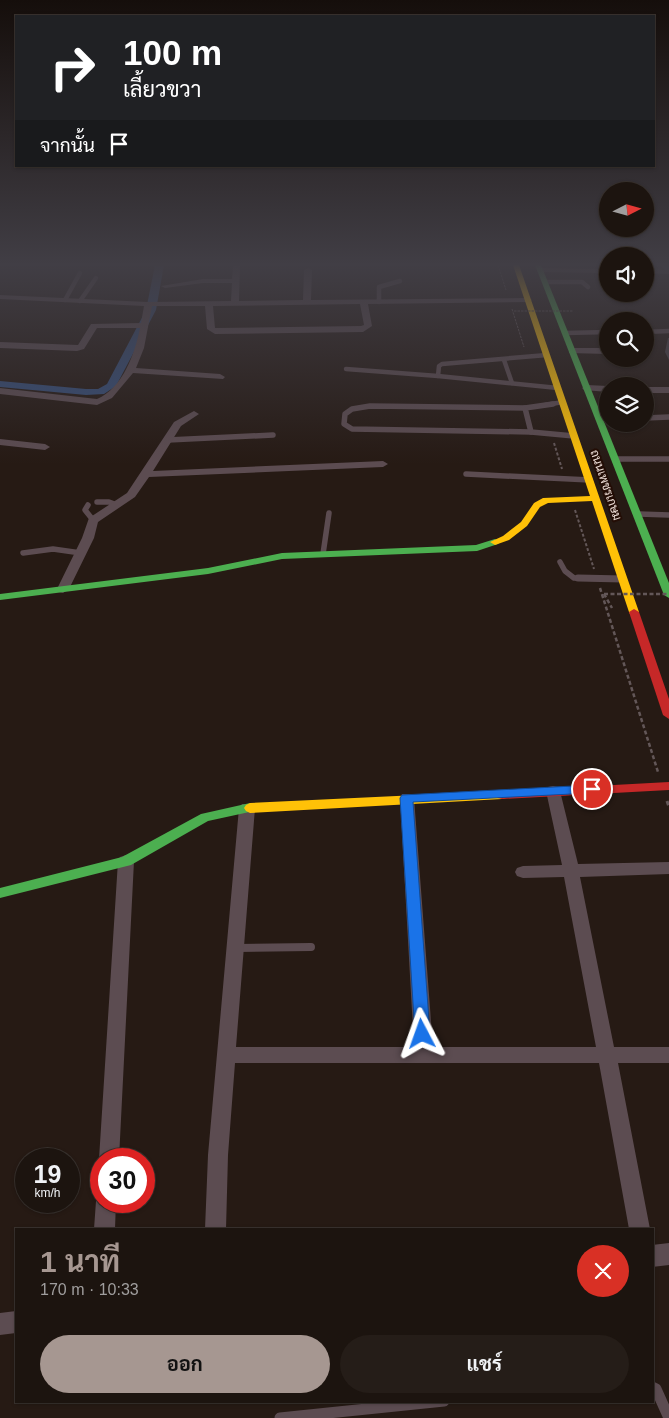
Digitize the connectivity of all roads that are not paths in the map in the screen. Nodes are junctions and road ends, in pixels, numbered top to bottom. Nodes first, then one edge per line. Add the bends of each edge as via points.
1 (91, 331) edge
2 (143, 331) edge
3 (539, 331) edge
4 (565, 332) joint
5 (599, 332) edge
6 (0, 345) edge
7 (572, 351) junction
8 (599, 351) edge
9 (547, 355) junction
10 (504, 360) junction
11 (346, 369) dead end
12 (131, 370) junction
13 (438, 376) junction
14 (220, 377) dead end
15 (512, 383) junction
16 (558, 388) junction
17 (587, 388) junction
18 (599, 389) edge
19 (654, 390) edge
20 (669, 390) edge
21 (0, 391) edge
22 (563, 402) junction
23 (525, 408) junction
24 (599, 411) edge
25 (194, 414) dead end
26 (669, 417) edge
27 (654, 418) edge
28 (531, 432) junction
29 (608, 432) edge
30 (273, 435) dead end
31 (574, 436) junction
32 (168, 440) junction
33 (0, 442) edge
34 (45, 447) dead end
35 (616, 459) junction
36 (669, 459) edge
37 (383, 464) dead end
38 (146, 474) junction
39 (466, 474) dead end
40 (590, 480) junction
41 (596, 498) junction
42 (97, 502) dead end
43 (88, 505) dead end
44 (117, 505) junction
45 (329, 513) dead end
46 (638, 514) junction
47 (669, 515) edge
48 (92, 520) junction
49 (22, 553) dead end
50 (80, 553) junction
51 (323, 554) junction
52 (560, 562) dead end
53 (623, 579) junction
54 (63, 589) junction
55 (669, 594) edge
56 (0, 597) edge
57 (669, 714) edge
58 (666, 786) edge
59 (553, 791) junction
60 (407, 798) junction
61 (247, 808) junction
62 (126, 861) junction
63 (669, 868) edge
64 (571, 870) junction
65 (523, 872) dead end
66 (0, 893) edge
67 (311, 947) dead end
68 (236, 948) junction
69 (424, 1053) junction
70 (227, 1054) junction
71 (605, 1055) junction
72 (669, 1055) edge
73 (110, 1148) edge
74 (105, 1213) edge
75 (104, 1228) edge
76 (215, 1228) edge
77 (640, 1228) edge
78 (669, 1254) edge
79 (654, 1256) edge
80 (15, 1322) edge
81 (0, 1324) edge
82 (654, 1388) edge
83 (425, 1403) edge
84 (280, 1418) edge
85 (669, 1418) edge

1 - 6 street via 77,348
2 - 12 street via 140,354
3 - 9 main road, ถนนเพชรเกษม
4 - 5 lane
4 - 7 main road, ถนนเพชรเกษม
7 - 8 street
7 - 17 main road, ถนนเพชรเกษม
9 - 10 lane
9 - 16 main road, ถนนเพชรเกษม
10 - 13 lane via 442,364
10 - 15 lane
11 - 13 lane
12 - 14 street
12 - 21 street via 112,394 102,401
13 - 15 lane
15 - 16 lane
16 - 22 main road, ถนนเพชรเกษม
17 - 18 street
17 - 24 main road, ถนนเพชรเกษม
19 - 20 street
22 - 23 lane
22 - 31 main road, ถนนเพชรเกษม
23 - 28 lane
23 - 28 lane via 370,406 352,409 345,414 344,424 352,429
25 - 32 street via 181,420
26 - 27 lane
28 - 31 lane
29 - 35 main road, ถนนเพชรเกษม
30 - 32 lane
31 - 40 main road, ถนนเพชรเกษม
32 - 38 street
33 - 34 street
35 - 36 lane
35 - 46 main road, ถนนเพชรเกษม
37 - 38 street
38 - 44 street via 131,495
39 - 40 lane
40 - 41 main road, ถนนเพชรเกษม
41 - 51 main road via 546,500 537,505 524,524 506,538 477,548
41 - 53 main road, ถนนเพชรเกษม
42 - 44 lane
43 - 48 lane via 85,510
44 - 48 street
45 - 51 lane
46 - 47 lane
46 - 55 main road, ถนนเพชรเกษม
48 - 50 street
49 - 50 lane via 53,549
50 - 54 street
51 - 54 main road via 282,556 208,571
52 - 53 lane via 569,576
53 - 57 main road, ถนนเพชรเกษม
54 - 56 main road
58 - 59 main road
59 - 60 main road
59 - 64 street
60 - 61 main road
60 - 69 street
61 - 62 main road via 205,818
61 - 68 street
62 - 66 main road
62 - 73 street
63 - 64 street
64 - 65 street
64 - 71 street
67 - 68 lane
68 - 70 street
69 - 70 street
69 - 71 street
70 - 76 street
71 - 72 street
71 - 77 street
74 - 75 street
78 - 79 street
80 - 81 street
82 - 85 lane
83 - 84 lane

